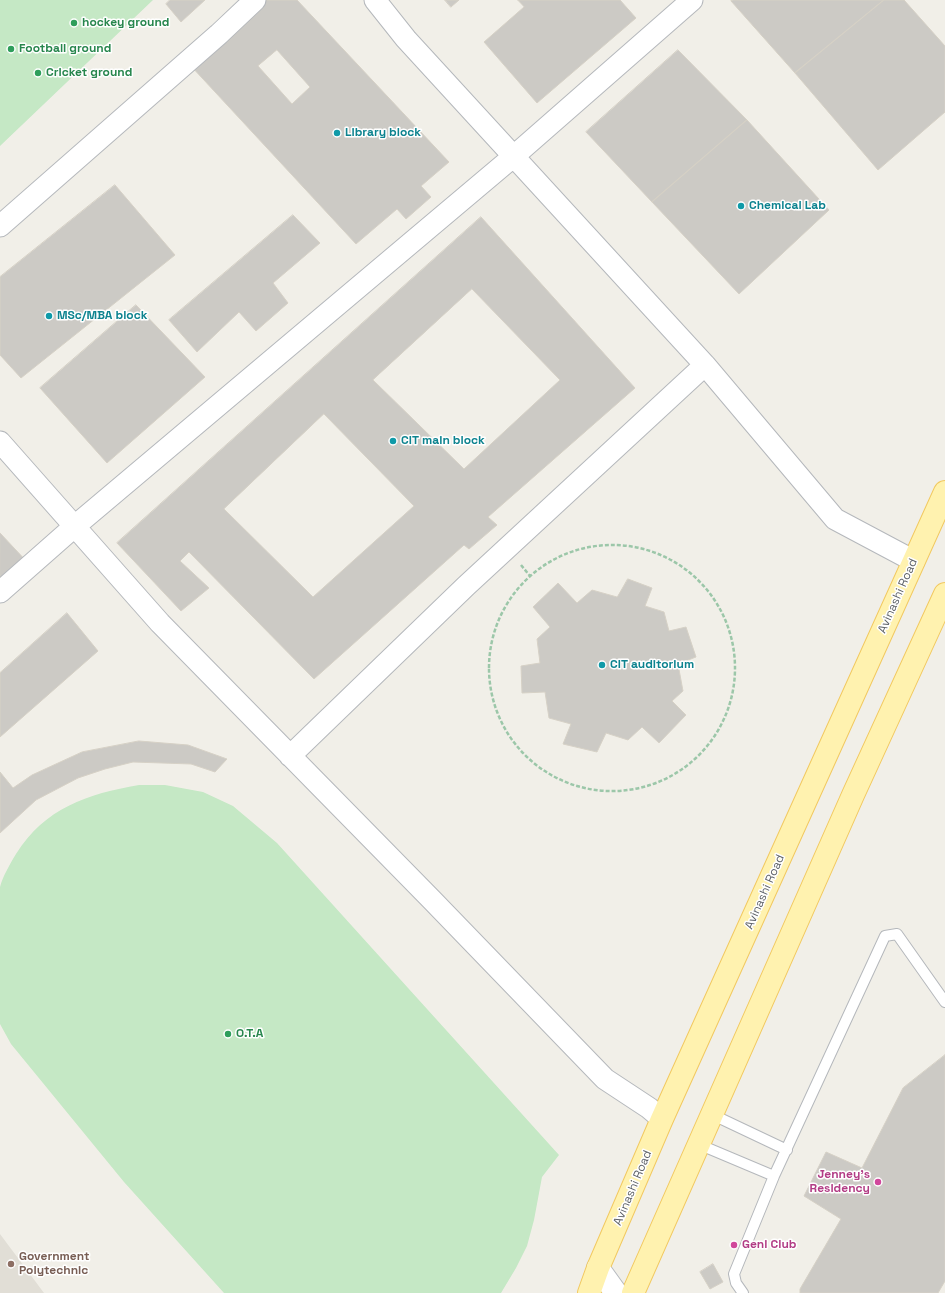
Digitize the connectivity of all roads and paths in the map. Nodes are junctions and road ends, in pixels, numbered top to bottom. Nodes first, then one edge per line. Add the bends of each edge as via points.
1 (255, 0) edge
2 (375, 0) edge
3 (679, 4) edge
4 (514, 156) junction
5 (0, 226) edge
6 (705, 365) junction
7 (0, 442) edge
8 (945, 492) edge
9 (76, 526) junction
10 (562, 554) joint
11 (914, 561) junction
12 (0, 592) edge
13 (945, 594) edge
14 (290, 756) junction
15 (945, 1002) edge
16 (711, 1114) junction
17 (662, 1119) junction
18 (698, 1144) junction
19 (787, 1150) junction
20 (774, 1176) junction
21 (598, 1268) junction
22 (589, 1293) edge
23 (616, 1293) edge
24 (633, 1293) edge
25 (743, 1293) edge

1 - 5 street
2 - 4 street via 406,39
3 - 4 street
4 - 6 street
4 - 9 street
6 - 11 street via 835,519
6 - 14 street via 466,586
7 - 9 street
8 - 11 main road, Avinashi Road
9 - 12 street
9 - 14 street via 160,623
10 - 10 path via 603,544 645,548 684,566 714,596 732,635 736,677 725,718 700,754 669,777 631,790 592,790 555,778 523,755 500,723 489,686 489,647 502,610 526,578
11 - 17 main road, Avinashi Road
13 - 16 main road
14 - 17 street via 605,1079
15 - 19 lane via 897,934 885,936
16 - 18 main road
16 - 19 lane
17 - 21 main road, Avinashi Road
18 - 20 lane
18 - 24 main road
19 - 20 lane
20 - 25 lane via 734,1274 736,1283
21 - 22 main road, Avinashi Road
21 - 23 street

